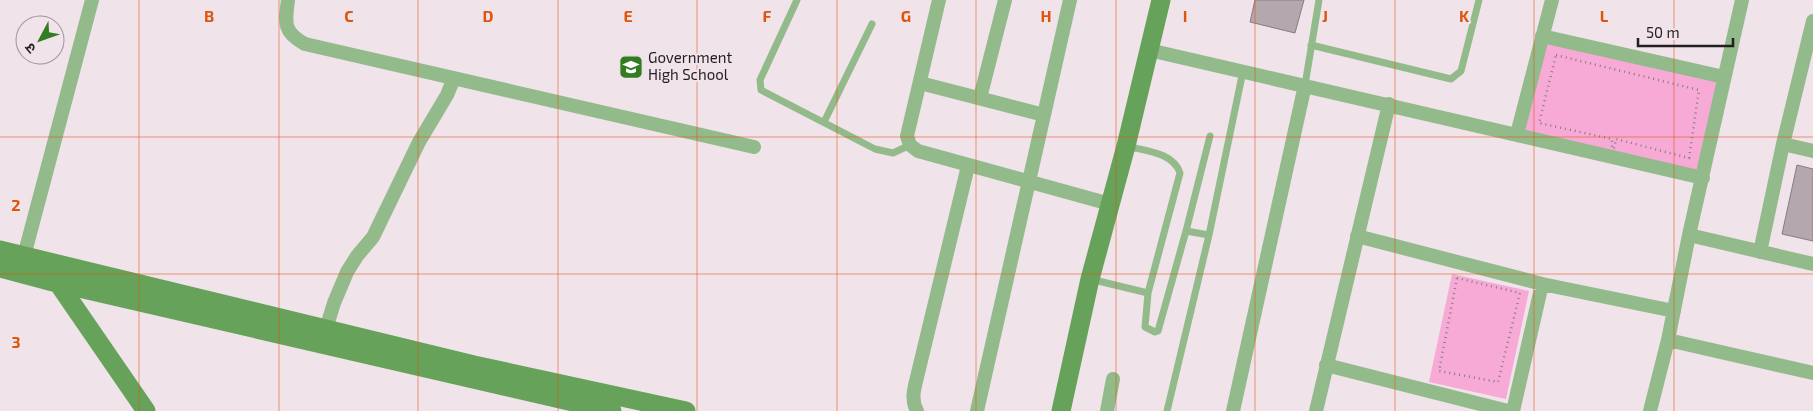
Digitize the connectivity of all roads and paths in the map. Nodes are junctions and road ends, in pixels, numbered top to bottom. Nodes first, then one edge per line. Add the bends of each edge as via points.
1 (92, 0) edge
2 (288, 0) edge
3 (797, 0) edge
4 (939, 0) edge
5 (1004, 0) edge
6 (1070, 0) edge
7 (1161, 0) edge
8 (1319, 0) edge
9 (1479, 0) edge
10 (1552, 0) edge
11 (1742, 0) edge
12 (1813, 21) edge
13 (872, 24) dead end
14 (1542, 36) junction
15 (1312, 45) junction
16 (1149, 50) junction
17 (1243, 71) junction
18 (1724, 77) junction
19 (454, 78) junction
20 (920, 83) junction
21 (1305, 85) junction
22 (980, 98) junction
23 (1389, 104) junction
24 (1044, 115) junction
25 (824, 122) junction
26 (1516, 134) junction
27 (1210, 136) dead end
28 (1782, 144) junction
29 (910, 145) junction
30 (1126, 146) junction
31 (754, 147) dead end
32 (1813, 151) edge
33 (1612, 157) junction
34 (968, 166) junction
35 (1703, 178) junction
36 (1029, 182) junction
37 (1110, 204) junction
38 (1186, 231) junction
39 (1209, 235) junction
40 (1689, 235) junction
41 (1356, 236) junction
42 (0, 250) edge
43 (1760, 252) junction
44 (24, 256) junction
45 (1813, 264) edge
46 (0, 268) edge
47 (59, 274) junction
48 (1090, 279) junction
49 (1542, 284) junction
50 (1148, 293) junction
51 (1674, 311) junction
52 (326, 329) junction
53 (1668, 340) junction
54 (1326, 365) junction
55 (1813, 373) edge
56 (1113, 380) dead end
57 (1498, 382) joint
58 (146, 411) edge
59 (612, 411) edge
60 (686, 411) edge
61 (917, 411) edge
62 (976, 411) edge
63 (1061, 411) edge
64 (1107, 411) edge
65 (1167, 411) edge
66 (1233, 411) edge
67 (1316, 411) edge
68 (1508, 411) edge
69 (1513, 411) edge
70 (1650, 411) edge

1 - 44 street
2 - 19 street via 286,25 289,34 306,44
3 - 25 lane via 760,80 762,90
4 - 20 street
5 - 22 street
6 - 24 street
7 - 16 main road
8 - 15 lane
9 - 15 lane via 1461,71 1451,79
10 - 14 street
11 - 18 street
12 - 28 street
13 - 25 lane
14 - 18 street
14 - 26 street
15 - 21 lane
16 - 17 street
16 - 30 main road
17 - 21 street
17 - 39 lane
18 - 35 street
19 - 31 street
19 - 52 street via 373,237 347,272
20 - 22 street
20 - 29 street via 907,136
21 - 23 street
21 - 66 street
22 - 24 street
23 - 26 street
23 - 41 street
24 - 36 street
25 - 29 lane via 885,152 893,153
26 - 33 street
27 - 38 lane
28 - 32 street
28 - 43 street
29 - 34 street via 918,151
30 - 37 main road
30 - 50 lane via 1167,157 1178,166 1180,173
33 - 33 path via 1612,139 1539,123 1556,55 1699,90 1689,158 1616,139
33 - 35 street
34 - 36 street
34 - 61 street via 918,373 913,399
35 - 40 street
36 - 37 street
36 - 62 street
37 - 48 main road
38 - 39 lane
38 - 50 lane via 1161,326 1155,332 1148,330 1144,322
39 - 65 lane
40 - 43 street
40 - 51 street
41 - 49 street
41 - 54 street
42 - 44 main road
43 - 45 street
44 - 47 main road
46 - 47 main road
47 - 52 main road
47 - 58 main road
47 - 59 main road
48 - 50 lane
48 - 63 main road
49 - 51 street
49 - 69 street
51 - 53 street
52 - 60 main road
53 - 55 street
53 - 70 street
54 - 67 street
54 - 68 street
56 - 64 street
57 - 57 path via 1520,293 1457,278 1439,371

